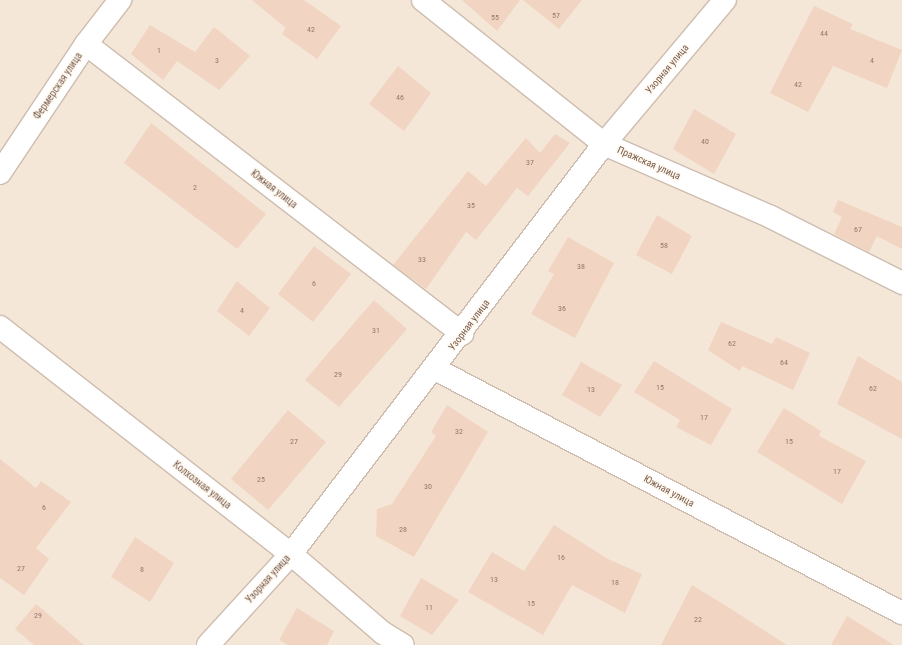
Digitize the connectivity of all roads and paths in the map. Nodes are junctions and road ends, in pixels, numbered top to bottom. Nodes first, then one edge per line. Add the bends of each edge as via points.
1 (120, 0) edge
2 (423, 0) edge
3 (725, 0) edge
4 (86, 44) junction
5 (604, 144) junction
6 (0, 173) edge
7 (902, 283) edge
8 (0, 327) edge
9 (462, 334) junction
10 (435, 369) junction
11 (291, 554) junction
12 (902, 613) edge
13 (208, 645) edge
14 (402, 645) edge

1 - 4 street, Фермерская улица
2 - 5 street, Пражская улица
3 - 5 street, Узорная улица
4 - 6 street, Фермерская улица
4 - 9 street, Южная улица
5 - 7 street, Пражская улица via 772,217
5 - 9 street, Узорная улица
8 - 11 street, Колхозная улица
9 - 10 street, Узорная улица
10 - 11 street, Узорная улица
10 - 12 street, Южная улица
11 - 13 street, Узорная улица
11 - 14 street, Колхозная улица via 383,633

